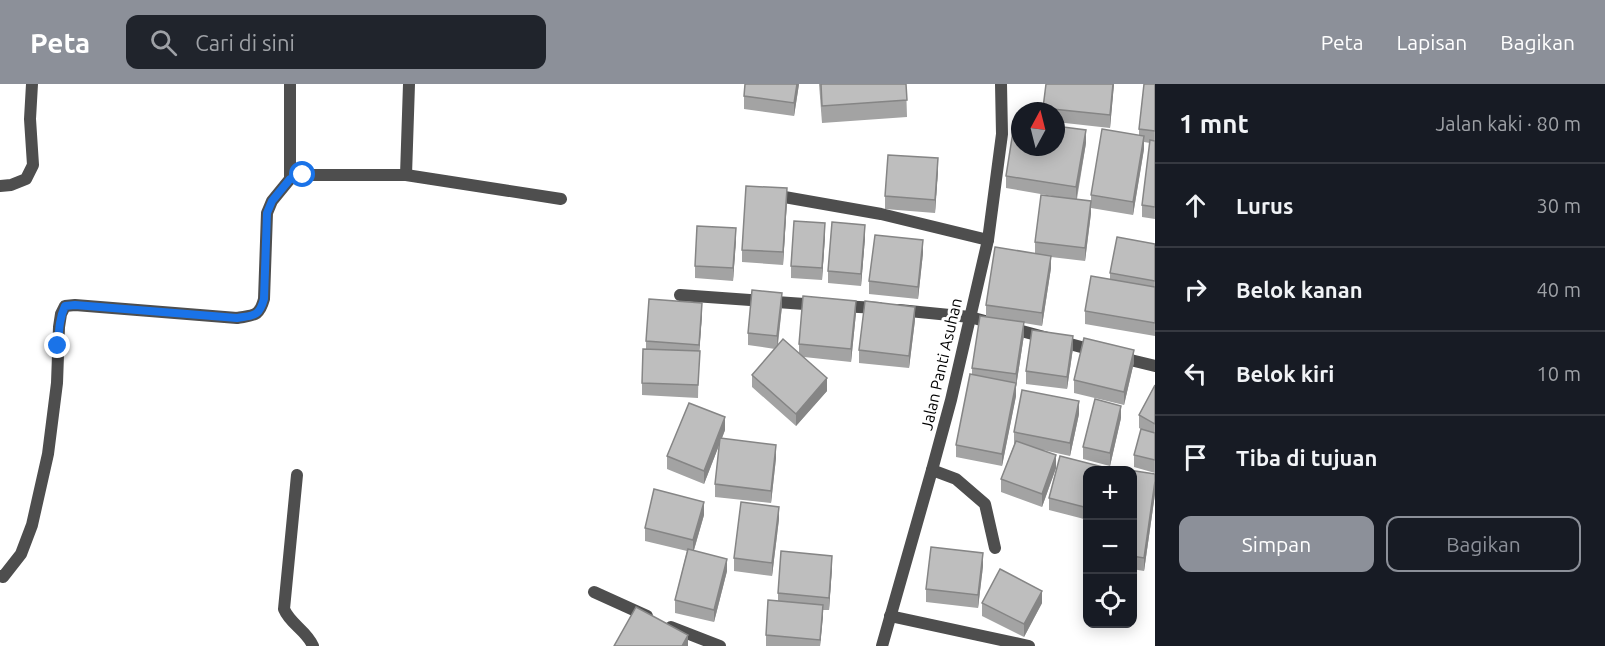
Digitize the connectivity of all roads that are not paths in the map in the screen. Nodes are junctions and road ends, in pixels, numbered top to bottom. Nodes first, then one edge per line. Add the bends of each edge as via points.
1 (32, 84) edge
2 (290, 84) edge
3 (409, 84) edge
4 (1001, 84) edge
5 (406, 175) junction
6 (290, 179) junction
7 (0, 186) edge
8 (773, 195) edge
9 (561, 200) dead end
10 (988, 240) junction
11 (680, 295) dead end
12 (969, 317) junction
13 (1155, 366) edge
14 (932, 470) junction
15 (297, 476) dead end
16 (994, 548) dead end
17 (0, 576) edge
18 (594, 592) dead end
19 (890, 616) junction
20 (313, 646) edge
21 (720, 646) edge
22 (882, 646) edge
23 (1029, 646) edge

1 - 7 street via 33,165 26,179
2 - 6 street
3 - 5 street
4 - 10 street, Jalan Panti Asuhan via 1002,135
5 - 6 street via 303,175
5 - 9 street
6 - 17 street via 267,213 264,299 254,315 237,318 65,306 59,327 48,454 32,525 21,554
8 - 10 street via 881,214
10 - 12 street, Jalan Panti Asuhan
11 - 12 street
12 - 13 street
12 - 14 street, Jalan Panti Asuhan
14 - 16 street via 956,479 985,504
14 - 19 street, Jalan Panti Asuhan
15 - 20 street via 284,609
18 - 21 street
19 - 22 street, Jalan Panti Asuhan
19 - 23 street

